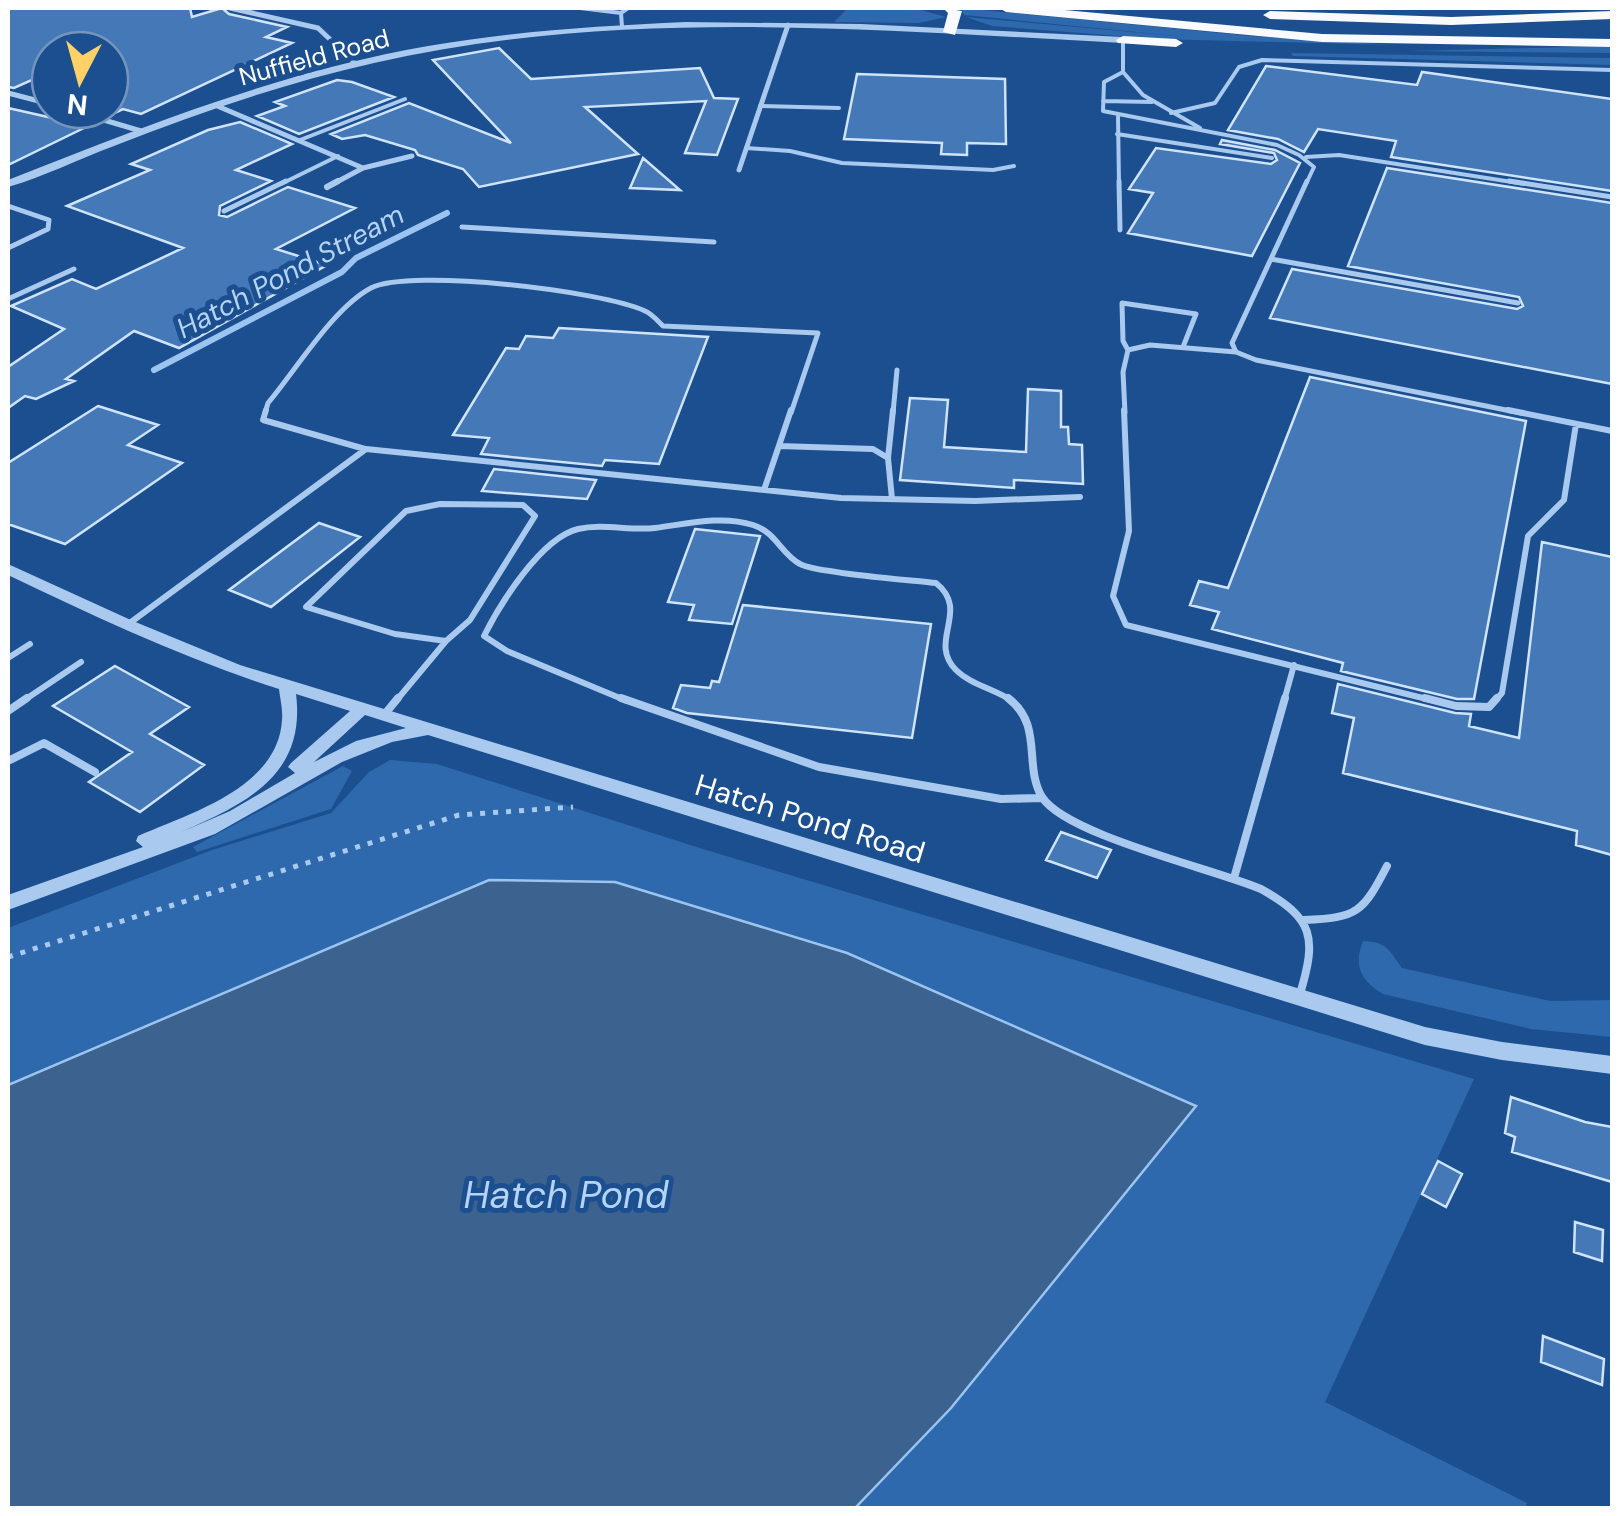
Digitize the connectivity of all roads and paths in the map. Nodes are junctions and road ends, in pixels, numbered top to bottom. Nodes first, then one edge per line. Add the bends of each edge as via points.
1 (230, 8) edge
2 (580, 8) edge
3 (628, 8) edge
4 (949, 8) edge
5 (1006, 8) edge
6 (1079, 8) edge
7 (1164, 8) edge
8 (1290, 8) edge
9 (1535, 8) edge
10 (1215, 12) dead end
11 (621, 13) junction
12 (1255, 14) dead end
13 (1612, 15) edge
14 (1585, 21) junction
15 (1612, 24) edge
16 (788, 25) junction
17 (622, 27) junction
18 (950, 32) junction
19 (1123, 40) junction
20 (1612, 43) edge
21 (1194, 44) dead end
22 (1472, 44) junction
23 (1228, 46) dead end
24 (356, 64) junction
25 (1612, 70) edge
26 (1124, 72) junction
27 (405, 99) dead end
28 (1102, 102) junction
29 (1152, 102) junction
30 (215, 105) junction
31 (760, 106) junction
32 (839, 108) dead end
33 (1171, 113) junction
34 (1118, 117) junction
35 (130, 127) edge
36 (141, 130) junction
37 (1208, 133) junction
38 (1117, 134) junction
39 (1235, 137) junction
40 (300, 140) junction
41 (746, 148) junction
42 (1228, 151) junction
43 (338, 156) junction
44 (412, 156) dead end
45 (1306, 157) junction
46 (1272, 158) dead end
47 (1014, 166) dead end
48 (363, 168) junction
49 (739, 170) dead end
50 (8, 184) edge
51 (326, 186) dead end
52 (1612, 197) edge
53 (8, 206) edge
54 (224, 210) dead end
55 (462, 227) dead end
56 (1120, 230) dead end
57 (714, 242) dead end
58 (8, 248) edge
59 (1271, 259) junction
60 (74, 269) dead end
61 (8, 299) edge
62 (1518, 303) dead end
63 (1182, 347) junction
64 (1128, 350) junction
65 (1236, 352) junction
66 (897, 370) dead end
67 (1576, 424) junction
68 (1612, 432) edge
69 (779, 446) junction
70 (366, 449) junction
71 (888, 458) junction
72 (764, 490) junction
73 (1080, 497) dead end
74 (892, 499) junction
75 (8, 568) edge
76 (127, 625) junction
77 (446, 641) junction
78 (30, 644) dead end
79 (8, 658) edge
80 (82, 662) dead end
81 (1294, 666) junction
82 (287, 686) junction
83 (363, 708) junction
84 (8, 711) edge
85 (384, 715) junction
86 (432, 730) junction
87 (8, 760) edge
88 (94, 772) dead end
89 (1041, 798) junction
90 (256, 804) junction
91 (573, 808) dead end
92 (1387, 866) dead end
93 (1234, 878) junction
94 (59, 883) junction
95 (8, 903) edge
96 (1304, 920) junction
97 (8, 957) edge
98 (1298, 999) junction
99 (1609, 1068) edge

1 - 24 street via 318,28
2 - 11 lane
3 - 11 lane
4 - 18 highway via 955,11
5 - 22 highway via 1241,32
6 - 14 highway via 1327,26
7 - 10 highway
8 - 9 highway
11 - 17 lane
12 - 14 highway
13 - 14 highway
14 - 15 highway
16 - 17 street, Nuffield Road
16 - 18 street, Nuffield Road
16 - 31 street
17 - 24 street, Nuffield Road via 458,44
18 - 19 street, Nuffield Road
19 - 21 highway
19 - 26 lane
20 - 22 highway
22 - 23 highway
24 - 30 street, Nuffield Road
25 - 33 lane via 1252,61 1239,67 1215,103
26 - 28 lane via 1104,82
26 - 29 lane
27 - 40 lane
28 - 29 lane
28 - 34 lane via 1102,111
29 - 33 lane
30 - 36 street, Nuffield Road
30 - 40 street
31 - 32 lane
31 - 41 street
33 - 37 lane
34 - 37 lane
34 - 38 lane
35 - 36 street
36 - 50 street, Nuffield Road
37 - 39 lane
38 - 42 lane
38 - 56 lane
39 - 42 lane
39 - 45 lane
40 - 43 street
41 - 47 lane via 842,164
41 - 49 street
42 - 46 lane
43 - 48 street
43 - 54 lane
44 - 48 street
45 - 52 lane via 1340,155
45 - 59 lane via 1314,167
48 - 51 street
53 - 58 lane via 50,220 48,229
55 - 57 lane
59 - 62 lane
59 - 65 lane via 1232,343
60 - 61 lane
63 - 64 lane
63 - 64 lane via 1196,314 1122,303
63 - 65 lane
64 - 81 lane via 1123,372 1129,531 1112,596 1126,625
65 - 67 lane
66 - 71 lane
67 - 68 lane
67 - 81 lane via 1564,500 1528,536 1502,694 1489,708
69 - 70 lane via 818,333 663,326 648,312 537,288 414,280 374,286 350,307 268,403 263,420
69 - 71 lane via 874,449
69 - 72 lane
70 - 72 lane
70 - 76 lane
71 - 74 lane
72 - 74 lane
73 - 74 lane
75 - 76 street, Hatch Pond Road
76 - 82 street, Hatch Pond Road
77 - 77 lane via 395,634 306,607 406,511 440,504 523,505 535,516 470,620
77 - 85 lane
78 - 79 lane
80 - 84 lane
81 - 93 lane
82 - 83 street, Hatch Pond Road
82 - 94 street via 292,730 280,762 245,794
83 - 85 street, Hatch Pond Road
83 - 90 street
85 - 86 street, Hatch Pond Road
86 - 90 street via 357,745
86 - 98 street, Hatch Pond Road
87 - 88 lane via 44,743
89 - 89 lane via 1033,780 1032,729 1013,701 956,671 946,652 948,590 801,564 772,533 754,526 704,522 570,531 545,549 484,636 507,652 640,706 819,768 1001,799
89 - 93 lane via 1066,819
90 - 94 street via 210,829
91 - 97 path via 459,815
92 - 96 lane via 1367,906 1334,919
93 - 96 lane
94 - 95 street
96 - 98 lane via 1310,945
98 - 99 street, Hatch Pond Road via 1424,1036

